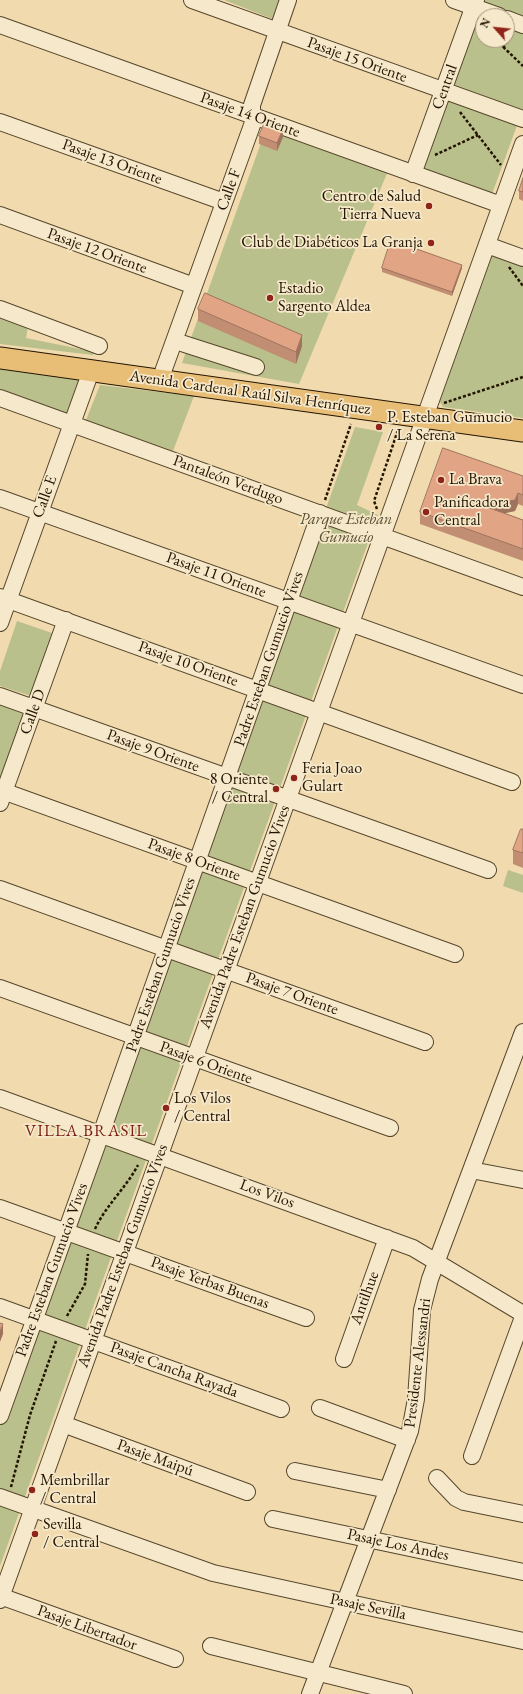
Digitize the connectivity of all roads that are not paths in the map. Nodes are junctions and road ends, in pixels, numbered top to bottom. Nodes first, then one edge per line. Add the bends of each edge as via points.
1 (192, 0) edge
2 (288, 0) edge
3 (454, 0) edge
4 (475, 3) edge
5 (213, 4) edge
6 (484, 8) edge
7 (0, 25) edge
8 (278, 31) junction
9 (444, 91) junction
10 (255, 117) junction
11 (523, 119) edge
12 (0, 122) edge
13 (523, 144) edge
14 (415, 169) junction
15 (224, 202) junction
16 (501, 206) junction
17 (0, 215) edge
18 (487, 244) junction
19 (523, 258) edge
20 (194, 286) junction
21 (0, 310) edge
22 (175, 340) junction
23 (99, 346) dead end
24 (0, 358) edge
25 (256, 367) dead end
26 (91, 371) junction
27 (160, 380) junction
28 (0, 398) edge
29 (427, 412) junction
30 (72, 423) junction
31 (523, 431) edge
32 (0, 498) edge
33 (40, 512) junction
34 (320, 513) junction
35 (383, 536) junction
36 (523, 587) edge
37 (4, 598) edge
38 (289, 601) junction
39 (66, 620) junction
40 (0, 623) edge
41 (351, 624) junction
42 (523, 685) edge
43 (258, 690) junction
44 (0, 696) edge
45 (34, 708) junction
46 (319, 712) junction
47 (227, 777) junction
48 (512, 782) dead end
49 (1, 795) edge
50 (288, 799) junction
51 (197, 861) junction
52 (488, 870) dead end
53 (258, 883) junction
54 (0, 889) edge
55 (167, 948) junction
56 (455, 954) dead end
57 (226, 970) junction
58 (0, 988) edge
59 (523, 1032) edge
60 (135, 1037) junction
61 (425, 1042) dead end
62 (194, 1058) junction
63 (0, 1098) edge
64 (390, 1128) dead end
65 (101, 1134) junction
66 (160, 1155) junction
67 (471, 1170) junction
68 (523, 1180) edge
69 (0, 1208) edge
70 (66, 1232) junction
71 (387, 1238) junction
72 (124, 1253) junction
73 (436, 1262) junction
74 (0, 1307) edge
75 (523, 1315) edge
76 (306, 1318) dead end
77 (35, 1320) junction
78 (93, 1341) junction
79 (344, 1359) dead end
80 (320, 1408) dead end
81 (281, 1409) dead end
82 (0, 1416) edge
83 (63, 1424) junction
84 (407, 1440) junction
85 (472, 1456) dead end
86 (295, 1472) dead end
87 (437, 1478) dead end
88 (388, 1490) junction
89 (247, 1492) dead end
90 (0, 1497) edge
91 (33, 1508) junction
92 (523, 1514) edge
93 (273, 1519) dead end
94 (368, 1539) junction
95 (523, 1572) edge
96 (0, 1598) edge
97 (345, 1602) junction
98 (523, 1641) edge
99 (211, 1646) dead end
100 (175, 1659) dead end
101 (318, 1673) junction
102 (310, 1694) edge
103 (404, 1694) edge

1 - 5 street, Pasaje 15 Oriente
2 - 8 street, Calle F
3 - 4 street
4 - 6 street
4 - 9 street, Central
5 - 8 street, Pasaje 15 Oriente
7 - 10 street, Pasaje 14 Oriente
8 - 9 street, Pasaje 15 Oriente
8 - 10 street, Calle F via 252,104
9 - 11 street, Pasaje 15 Oriente
9 - 14 street, Central
10 - 14 street, Pasaje 14 Oriente
10 - 15 street, Calle F
12 - 15 street, Pasaje 13 Oriente
13 - 16 street, Avenida Padre Esteban Gumucio Vives
14 - 16 street, Pasaje 14 Oriente
15 - 20 street, Calle F
16 - 18 street, Avenida Padre Esteban Gumucio Vives
17 - 20 street, Pasaje 12 Oriente
18 - 19 street
18 - 29 street, Avenida Padre Esteban Gumucio Vives
20 - 22 street, Calle F
21 - 23 street
22 - 25 street
22 - 27 street, Calle F
24 - 26 main road, Avenida Cardenal Raúl Silva Henríquez
26 - 27 main road, Avenida Cardenal Raúl Silva Henríquez
26 - 30 street, Calle E
27 - 29 main road, Avenida Cardenal Raúl Silva Henríquez
28 - 30 street, Pantaleón Verdugo
29 - 31 main road, Avenida Cardenal Raúl Silva Henríquez
29 - 35 street, Avenida Padre Esteban Gumucio Vives
30 - 33 street, Calle E
30 - 34 street, Pantaleón Verdugo
32 - 33 street, Pasaje 11 Oriente
33 - 37 street, Calle E
33 - 38 street, Pasaje 11 Oriente
34 - 35 street, Pantaleón Verdugo
34 - 38 street, Padre Esteban Gumucio Vives
35 - 36 street, Pantaleón Verdugo
35 - 41 street, Avenida Padre Esteban Gumucio Vives
37 - 39 street, Pasaje 10 Oriente
37 - 40 street, Calle E
38 - 41 street, Pasaje 11 Oriente
38 - 43 street, Padre Esteban Gumucio Vives
39 - 43 street, Pasaje 10 Oriente
39 - 45 street, Calle D
41 - 42 street, Pasaje 11 Oriente
41 - 46 street, Avenida Padre Esteban Gumucio Vives
43 - 46 street, Pasaje 10 Oriente
43 - 47 street, Padre Esteban Gumucio Vives
44 - 45 street, Pasaje 9 Oriente
45 - 47 street, Pasaje 9 Oriente
45 - 49 street, Calle D
46 - 48 street, Pasaje 10 Oriente
46 - 50 street, Avenida Padre Esteban Gumucio Vives
47 - 50 street, Pasaje 9 Oriente
47 - 51 street, Padre Esteban Gumucio Vives
49 - 51 street, Pasaje 8 Oriente
50 - 52 street, Pasaje 9 Oriente
50 - 53 street, Avenida Padre Esteban Gumucio Vives
51 - 53 street, Pasaje 8 Oriente
51 - 55 street, Padre Esteban Gumucio Vives
53 - 56 street, Pasaje 8 Oriente
53 - 57 street, Avenida Padre Esteban Gumucio Vives
54 - 55 street, Pasaje 7 Oriente
55 - 57 street, Pasaje 7 Oriente
55 - 60 street, Padre Esteban Gumucio Vives
57 - 61 street, Pasaje 7 Oriente
57 - 62 street, Avenida Padre Esteban Gumucio Vives
58 - 60 street, Pasaje 6 Oriente
59 - 67 street, Presidente Alessandri
60 - 62 street, Pasaje 6 Oriente
60 - 65 street, Padre Esteban Gumucio Vives
62 - 64 street, Pasaje 6 Oriente
62 - 66 street, Avenida Padre Esteban Gumucio Vives
63 - 65 street, Los Vilos
65 - 66 street, Los Vilos
65 - 70 street, Padre Esteban Gumucio Vives
66 - 71 street, Los Vilos
66 - 72 street, Avenida Padre Esteban Gumucio Vives
67 - 68 street
67 - 73 street, Presidente Alessandri
69 - 70 street, Pasaje Yerbas Buenas
70 - 72 street, Pasaje Yerbas Buenas
70 - 77 street, Padre Esteban Gumucio Vives
71 - 73 street, Los Vilos via 413,1248
71 - 79 street, Antilhue
72 - 76 street, Pasaje Yerbas Buenas
72 - 78 street, Avenida Padre Esteban Gumucio Vives
73 - 75 street, Los Vilos
73 - 84 street, Presidente Alessandri via 422,1310 416,1400
74 - 77 street, Pasaje Cancha Rayada
75 - 85 street
77 - 78 street, Pasaje Cancha Rayada
77 - 82 street, Padre Esteban Gumucio Vives
78 - 81 street, Pasaje Cancha Rayada
78 - 83 street, Avenida Padre Esteban Gumucio Vives
80 - 84 street
83 - 89 street, Pasaje Maipú
83 - 91 street, Avenida Padre Esteban Gumucio Vives
84 - 88 street, Presidente Alessandri
86 - 88 street
87 - 92 street via 456,1498 464,1502
88 - 94 street, Presidente Alessandri
90 - 91 street, Pasaje Sevilla
91 - 96 street, Avenida Padre Esteban Gumucio Vives
91 - 97 street, Pasaje Sevilla via 213,1573
93 - 94 street, Pasaje Los Andes
94 - 95 street, Pasaje Los Andes
94 - 97 street, Presidente Alessandri
96 - 100 street, Pasaje Libertador
97 - 98 street, Pasaje Sevilla
97 - 101 street, Presidente Alessandri
99 - 101 street
101 - 102 street, Presidente Alessandri
101 - 103 street

